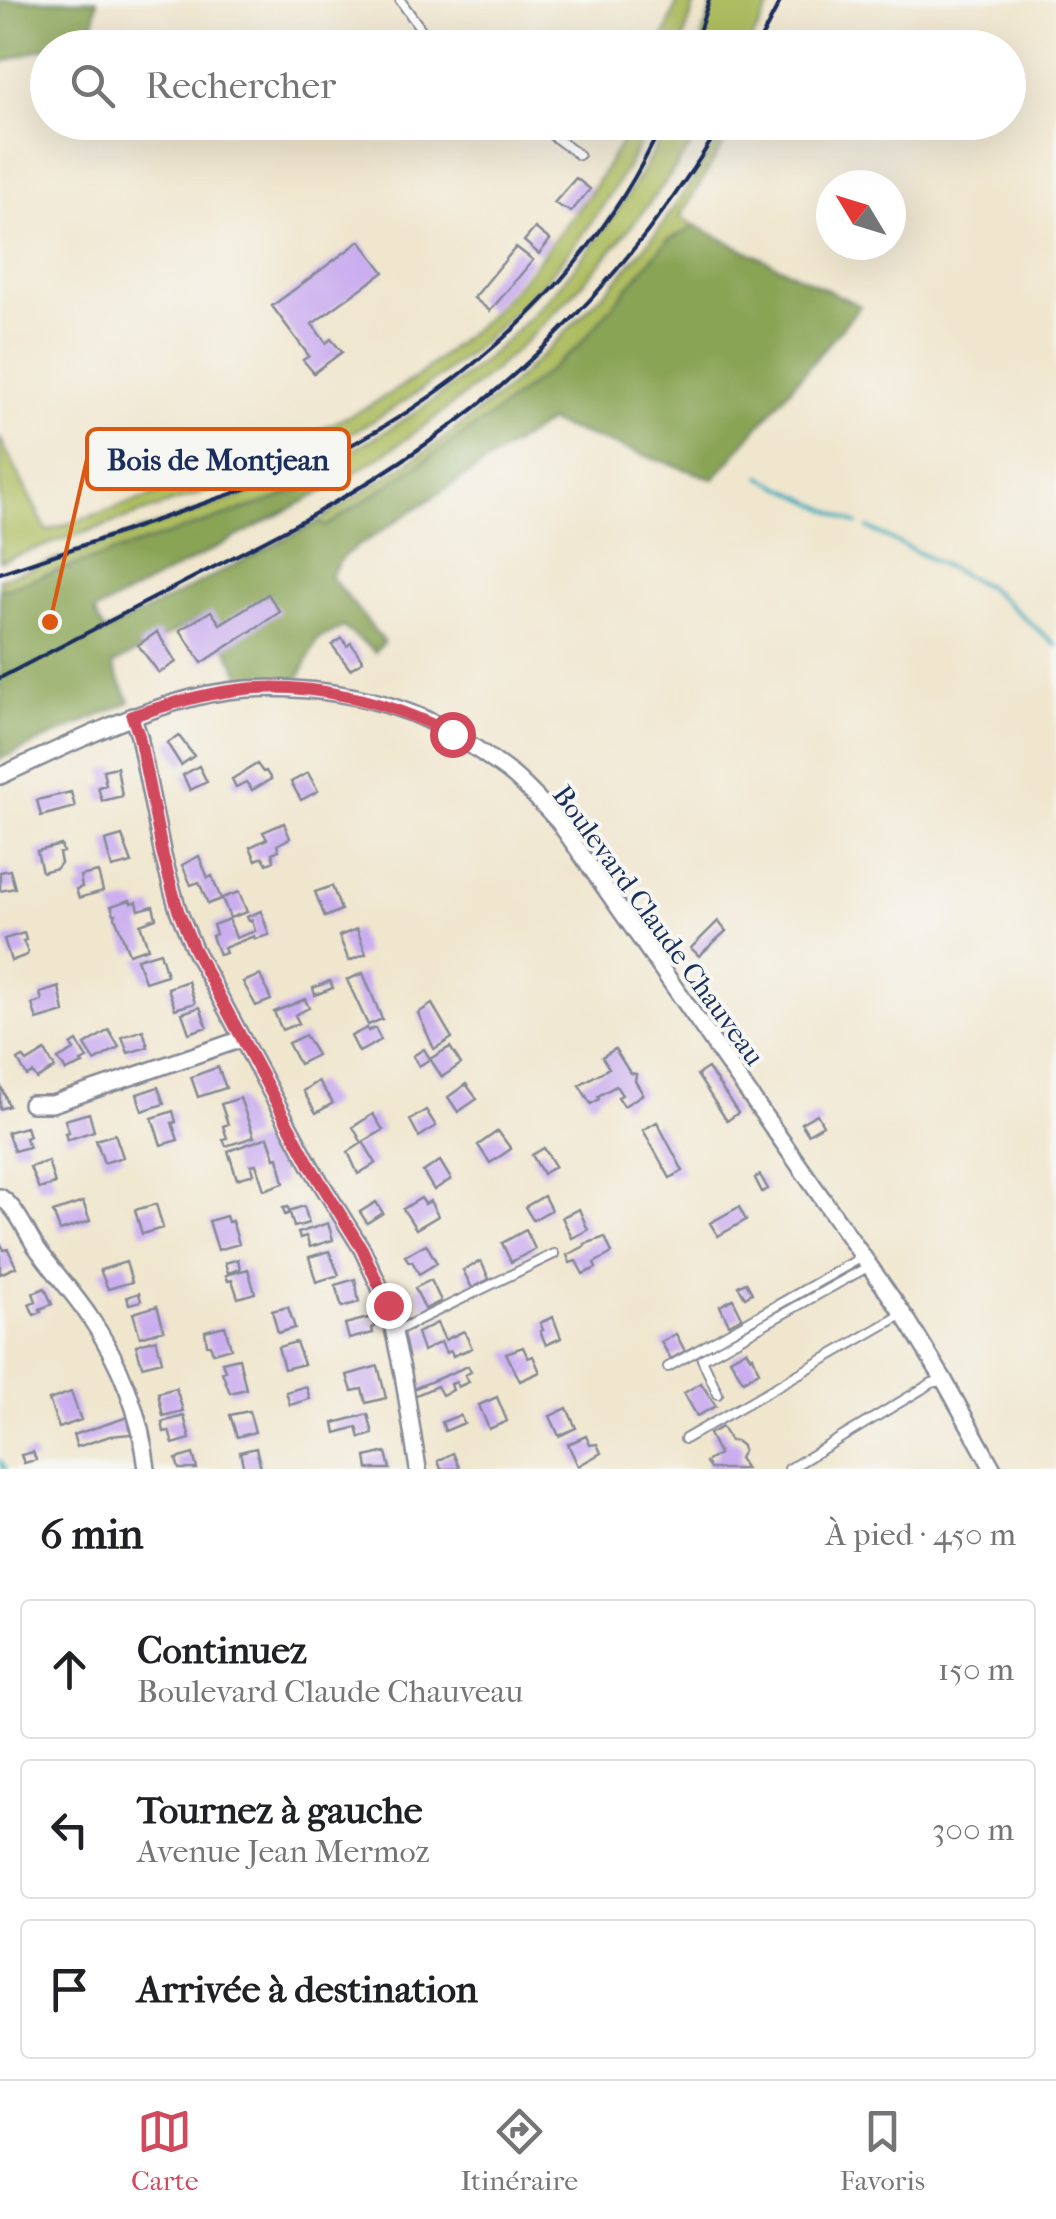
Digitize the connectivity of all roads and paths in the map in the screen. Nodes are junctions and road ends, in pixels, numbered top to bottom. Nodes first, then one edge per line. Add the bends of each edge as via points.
1 (400, 0) edge
2 (422, 30) edge
3 (559, 140) edge
4 (579, 155) dead end
5 (132, 716) junction
6 (0, 776) edge
7 (242, 1039) junction
8 (32, 1104) dead end
9 (0, 1197) edge
10 (554, 1254) dead end
11 (867, 1260) junction
12 (903, 1314) junction
13 (394, 1332) junction
14 (668, 1366) dead end
15 (944, 1380) junction
16 (718, 1394) dead end
17 (685, 1439) dead end
18 (147, 1469) edge
19 (418, 1469) edge
20 (789, 1469) edge
21 (994, 1469) edge

1 - 2 lane
3 - 4 lane
5 - 6 street, Boulevard Claude Chauveau
5 - 7 street via 178,910
5 - 11 street, Boulevard Claude Chauveau via 241,689 340,694 422,718 513,775 558,821
7 - 8 street via 52,1104
7 - 13 street via 362,1249
9 - 18 street via 106,1343 131,1399
10 - 13 lane
11 - 12 street, Boulevard Claude Chauveau
11 - 14 lane
11 - 16 lane via 702,1359
12 - 15 street, Boulevard Claude Chauveau
12 - 17 lane
13 - 19 street
15 - 20 lane
15 - 21 street, Boulevard Claude Chauveau

